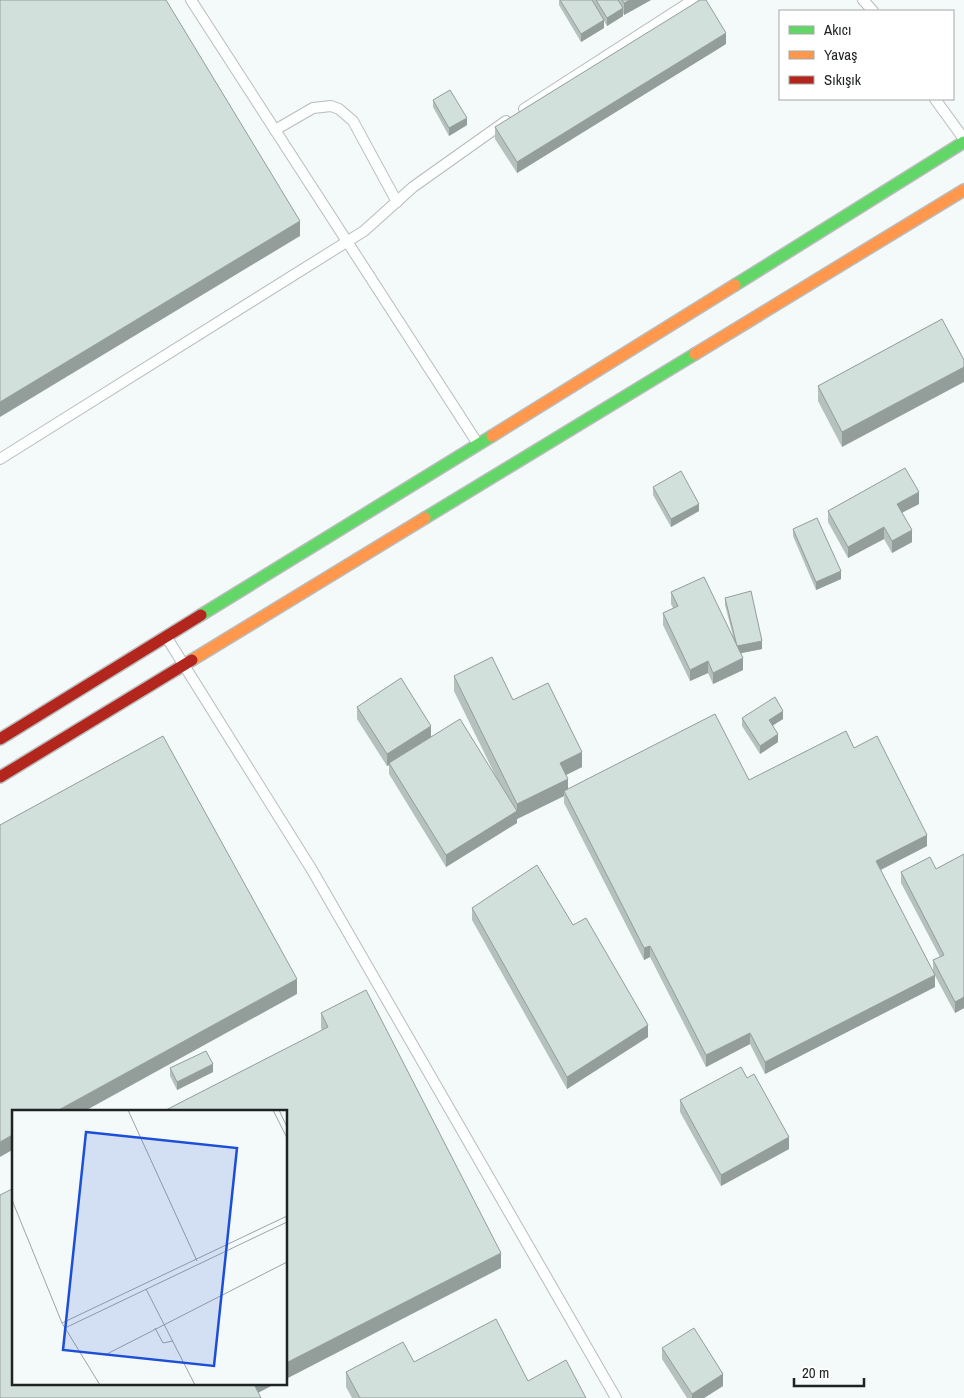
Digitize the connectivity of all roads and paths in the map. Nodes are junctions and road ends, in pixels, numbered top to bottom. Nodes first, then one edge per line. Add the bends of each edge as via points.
1 (191, 0) edge
2 (693, 0) edge
3 (863, 0) edge
4 (872, 10) edge
5 (936, 100) edge
6 (275, 130) junction
7 (964, 140) edge
8 (964, 190) edge
9 (397, 202) junction
10 (347, 241) junction
11 (478, 445) junction
12 (0, 459) edge
13 (167, 638) junction
14 (183, 664) junction
15 (0, 739) edge
16 (0, 777) edge
17 (616, 1398) edge

1 - 6 lane
2 - 9 lane via 504,122 412,187
3 - 4 lane
5 - 7 lane
6 - 9 lane via 313,108 331,106 340,109 353,121
6 - 10 lane
7 - 11 street
8 - 14 street
9 - 10 lane
10 - 11 lane
10 - 12 lane
11 - 13 street
13 - 14 lane
13 - 15 street
14 - 16 street
14 - 17 lane via 312,870

